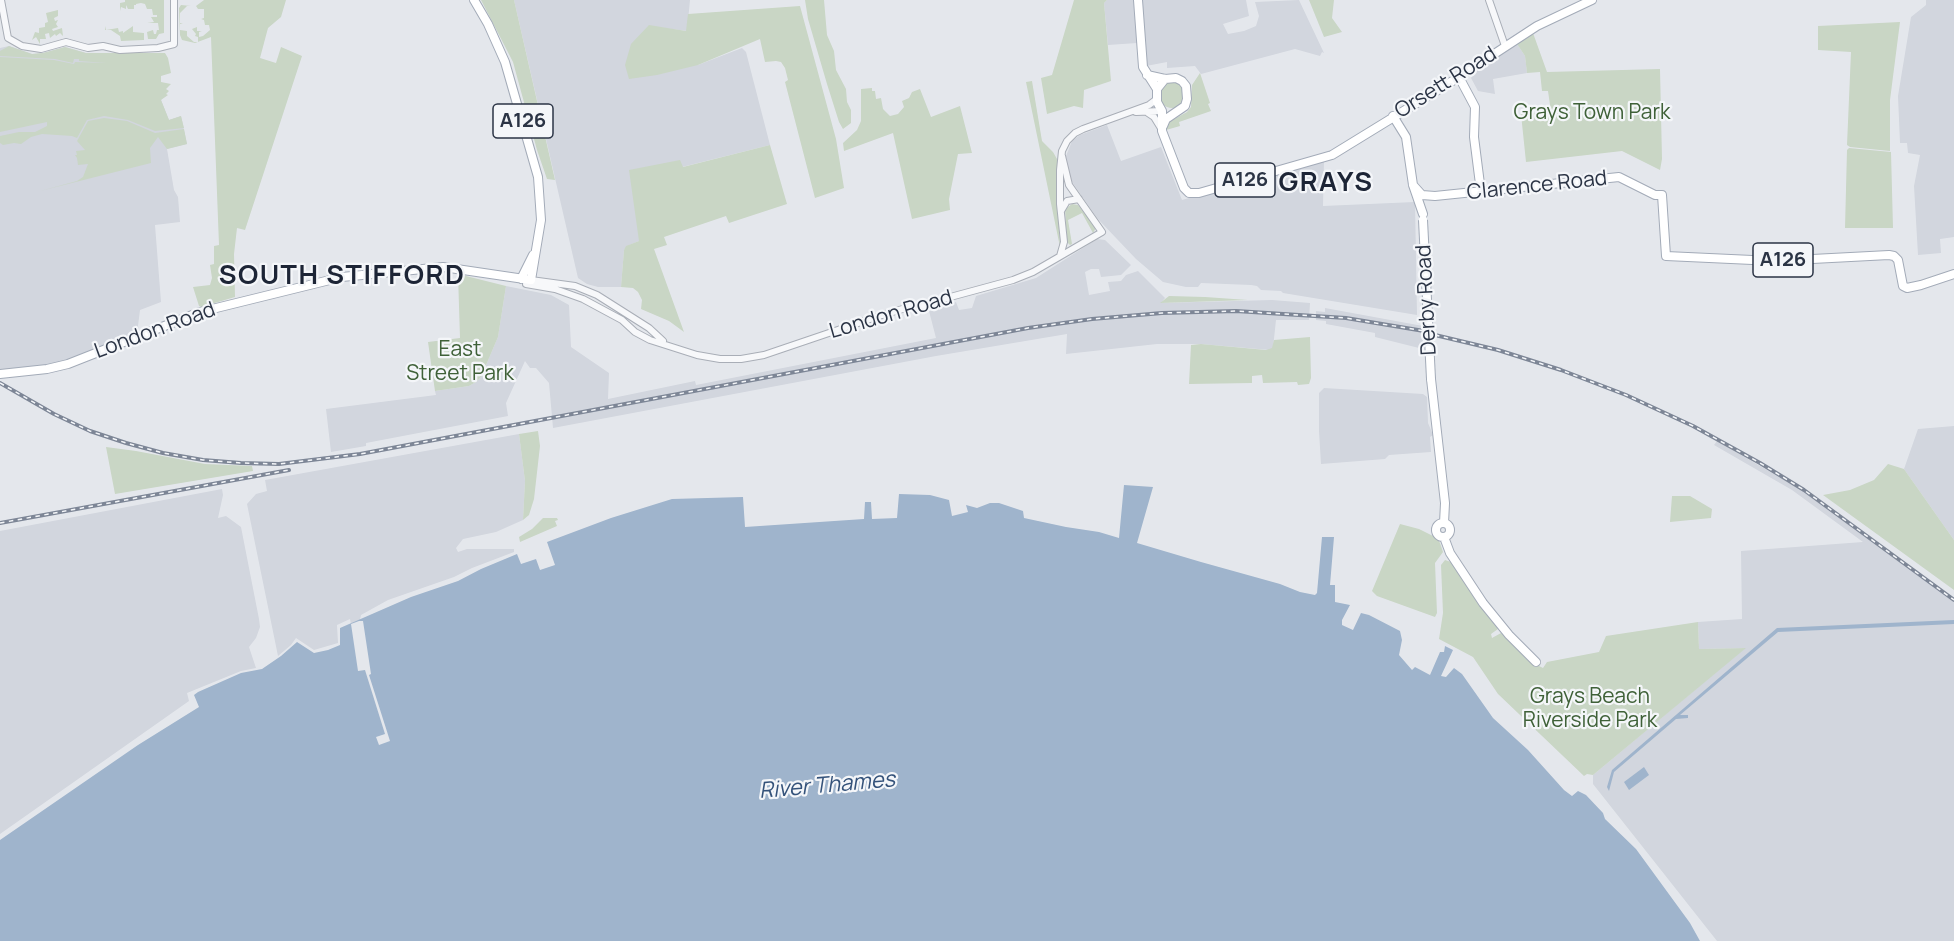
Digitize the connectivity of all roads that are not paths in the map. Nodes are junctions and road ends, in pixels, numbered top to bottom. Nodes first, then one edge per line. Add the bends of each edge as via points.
1 (1, 0) edge
2 (174, 0) edge
3 (474, 0) edge
4 (1138, 0) edge
5 (1489, 0) edge
6 (1592, 0) edge
7 (1505, 46) junction
8 (1147, 75) junction
9 (1460, 77) junction
10 (1165, 79) junction
11 (1157, 89) junction
12 (1157, 99) junction
13 (1162, 111) junction
14 (1144, 112) junction
15 (1178, 112) junction
16 (1127, 113) junction
17 (1393, 116) junction
18 (1162, 131) junction
19 (1062, 156) junction
20 (1413, 185) junction
21 (1481, 192) junction
22 (1436, 196) junction
23 (1079, 199) junction
24 (1061, 212) junction
25 (1423, 217) junction
26 (1064, 242) junction
27 (1076, 248) junction
28 (1059, 258) junction
29 (1954, 274) edge
30 (526, 281) junction
31 (671, 346) junction
32 (0, 374) edge
33 (1536, 662) dead end

1 - 2 street via 9,38 29,48 66,42 120,50 174,44
3 - 30 main road, A126 via 505,62 538,177 542,208 537,249
4 - 8 main road via 1143,67
5 - 7 street
6 - 7 main road, Orsett Road
7 - 9 main road, Orsett Road
8 - 10 main road
8 - 11 main road
9 - 17 main road, Orsett Road / A126
9 - 21 main road via 1475,107 1474,137
10 - 11 main road
10 - 15 main road via 1176,78 1186,86 1186,103
11 - 12 main road
12 - 13 main road
12 - 16 street
13 - 14 street
13 - 15 main road
13 - 18 main road, A126
14 - 16 street
14 - 18 street via 1154,117
15 - 18 main road via 1166,119
16 - 19 street via 1075,133 1067,141
17 - 18 main road, Orsett Road / A126 via 1332,154 1199,193 1189,193 1182,184
17 - 20 main road, Derby Road via 1407,142
19 - 23 street via 1066,179
19 - 24 street
20 - 22 main road via 1422,195
20 - 25 main road, Derby Road
21 - 22 main road, Clarence Road / A126
21 - 29 main road, Clarence Road / A126 via 1615,177 1662,195 1666,256 1774,261 1889,255 1898,260 1903,286 1907,288
22 - 25 main road, Derby Road via 1426,203
23 - 24 street via 1067,201
23 - 27 street, London Road via 1102,232
24 - 26 street
25 - 33 main road, Derby Road, bridge via 1431,379 1445,503 1444,523 1436,529 1478,596
26 - 27 street via 1068,248
26 - 28 street
27 - 28 street, London Road
28 - 31 street, London Road via 1013,280 882,315 764,355 720,359
30 - 31 street, London Road via 583,299 622,320 635,332
30 - 31 street, London Road via 575,286 597,295
30 - 32 main road, London Road via 453,267 342,277 212,308 68,364

